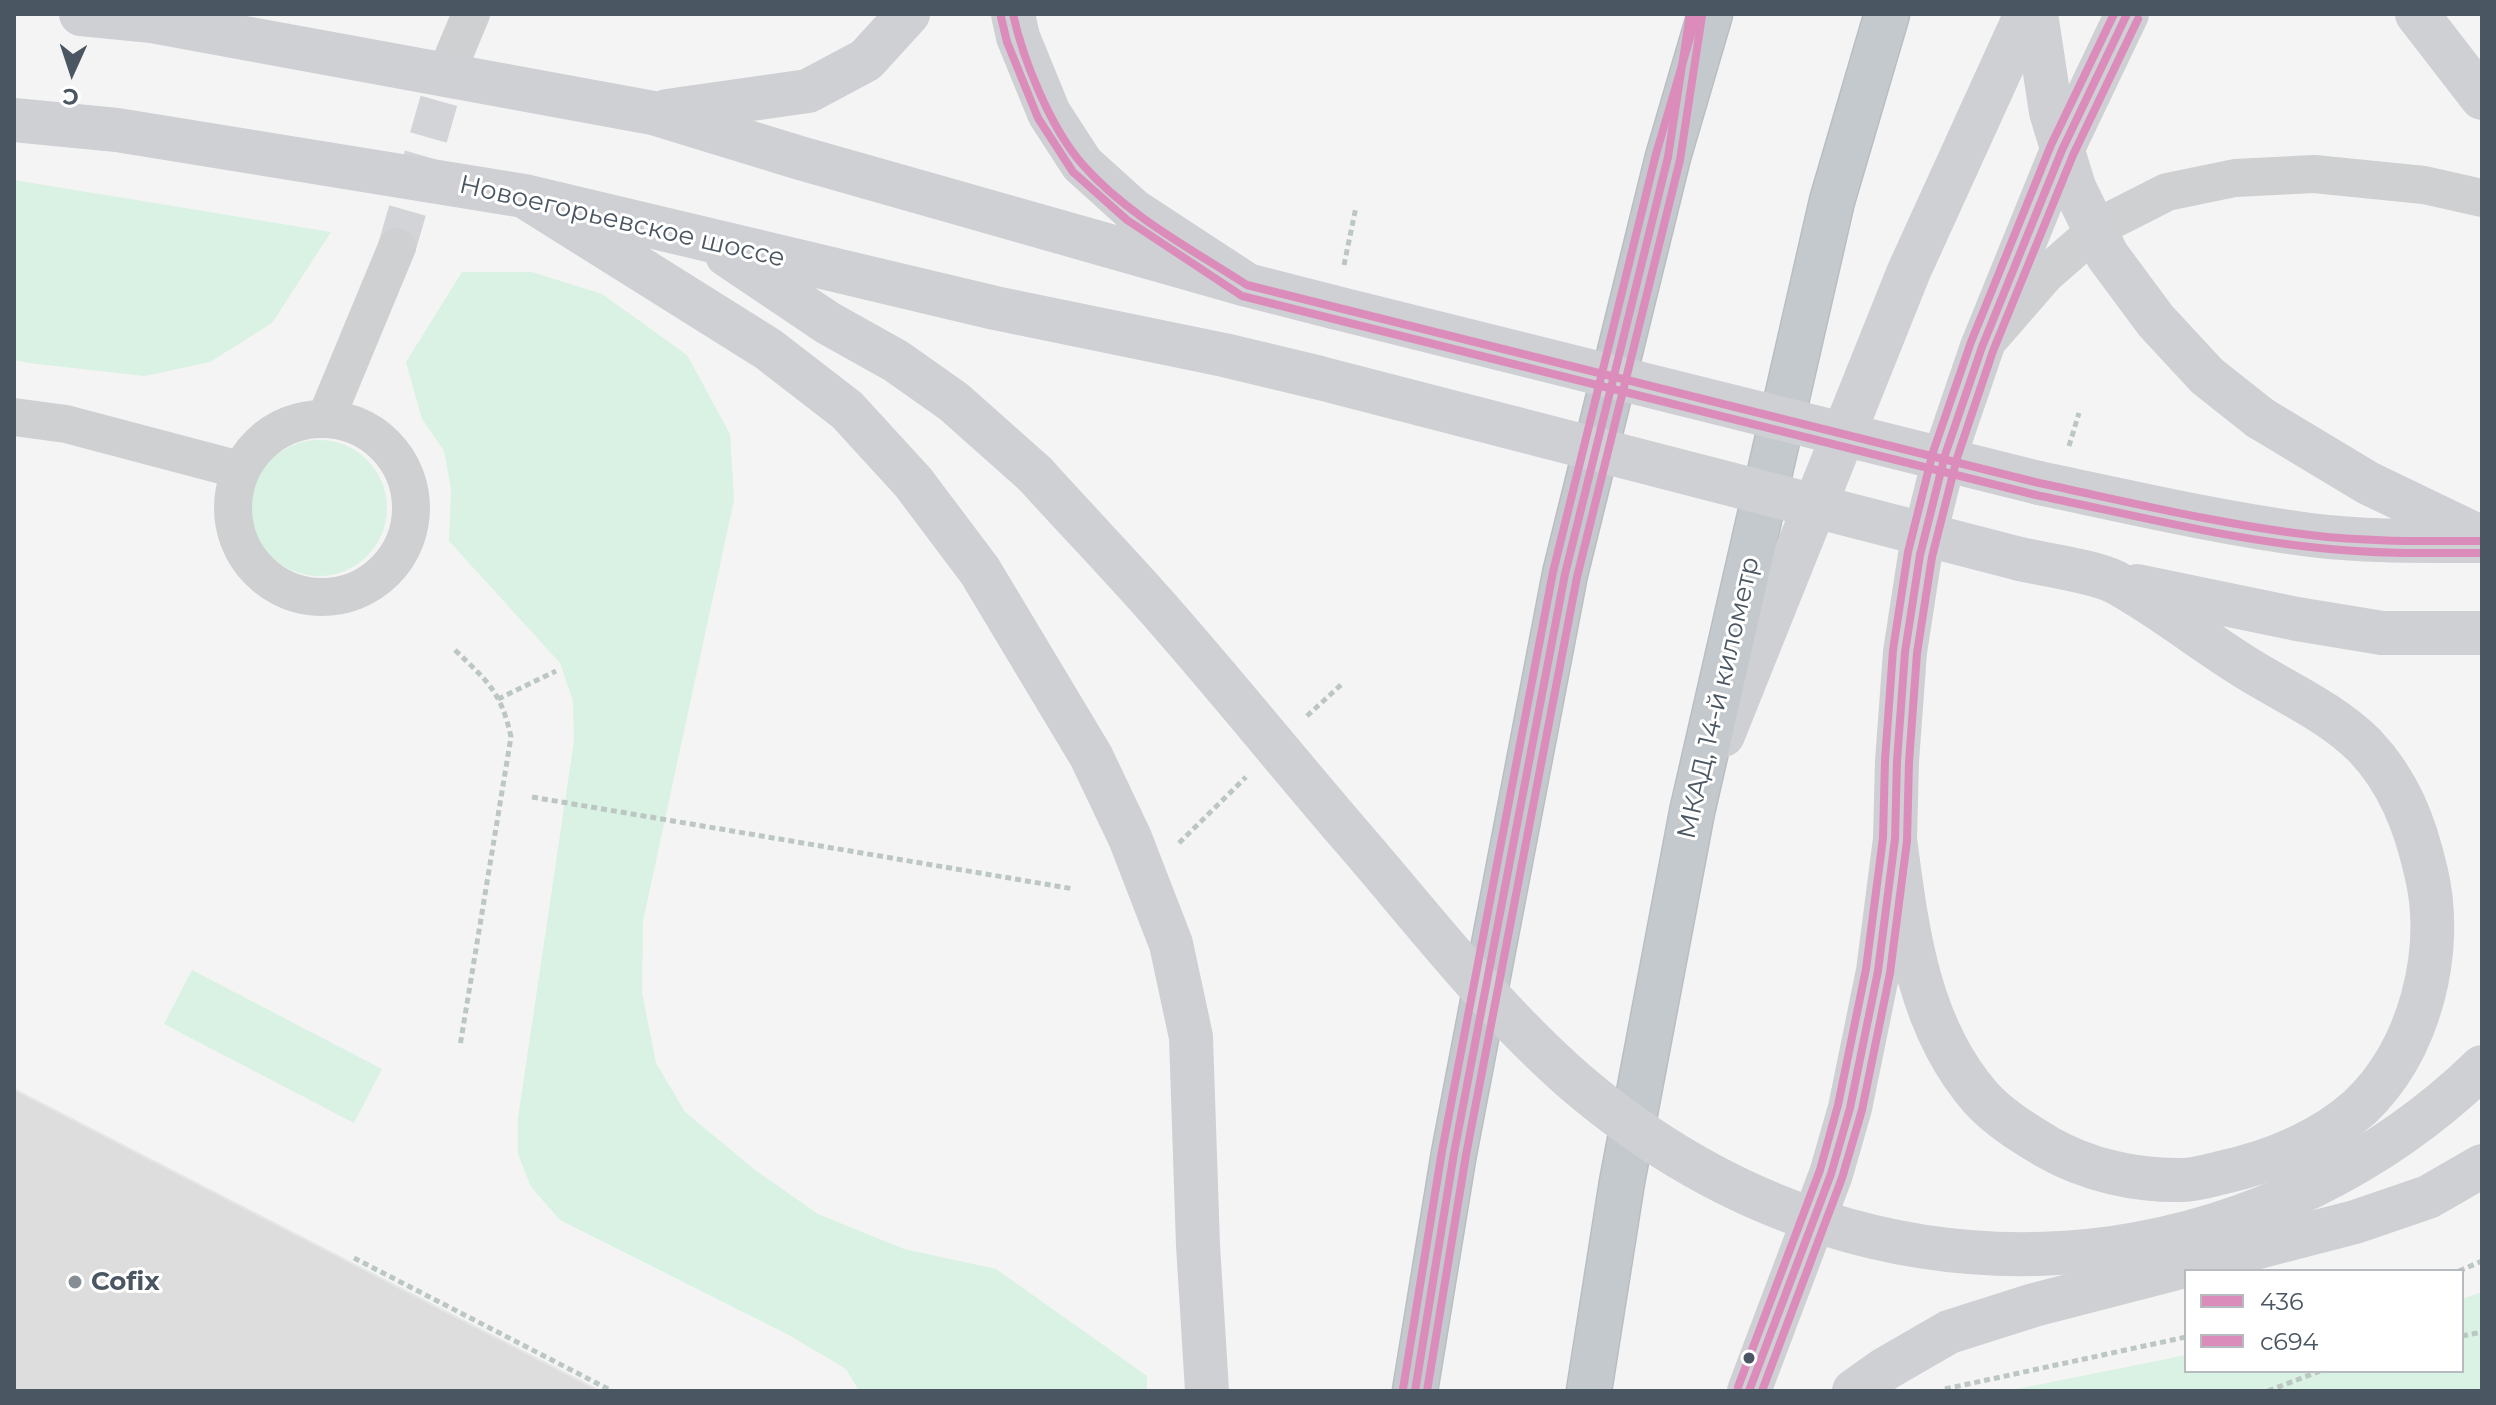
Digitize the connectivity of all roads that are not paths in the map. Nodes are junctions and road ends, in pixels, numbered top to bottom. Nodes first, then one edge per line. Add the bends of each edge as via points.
1 (81, 14) edge
2 (471, 14) edge
3 (908, 14) edge
4 (1013, 14) edge
5 (1690, 14) edge
6 (1710, 14) edge
7 (1887, 14) edge
8 (2026, 14) edge
9 (2036, 14) edge
10 (2127, 14) edge
11 (2417, 14) edge
12 (448, 69) tunnel mouth
13 (2482, 98) edge
14 (653, 113) junction
15 (14, 120) edge
16 (1668, 157) junction
17 (524, 196) junction
18 (2482, 198) edge
19 (702, 238) junction
20 (397, 247) tunnel mouth
21 (1247, 285) junction
22 (1982, 347) junction
23 (14, 417) edge
24 (326, 418) junction
25 (240, 470) junction
26 (2482, 539) edge
27 (2111, 580) junction
28 (2482, 633) edge
29 (1692, 812) junction
30 (1895, 839) junction
31 (2482, 1067) edge
32 (2482, 1166) edge
33 (1207, 1391) edge
34 (1415, 1391) edge
35 (1589, 1391) edge
36 (1749, 1391) edge
37 (1854, 1391) edge

1 - 14 main road via 152,21
2 - 12 street
3 - 14 main road via 866,60 808,91
4 - 21 main road via 1049,113 1082,164 1134,211
5 - 16 main road
6 - 16 highway
7 - 29 highway, МКАД, 14-й километр via 1832,201
8 - 29 main road via 1909,271
9 - 26 main road, bridge via 2056,127 2074,187 2107,255 2166,332 2207,376 2260,418 2368,483
10 - 22 main road via 2062,150
11 - 13 main road
14 - 21 main road
15 - 17 main road, Новоегорьевское шоссе via 117,130
16 - 34 highway via 1565,574 1454,1153
17 - 19 main road, Новоегорьевское шоссе
17 - 33 main road via 768,349 847,410 913,482 980,571 1091,756 1171,944 1191,1037
18 - 22 street via 2424,185 2314,174 2235,178 2167,192 2102,225 2045,275
19 - 27 main road, Новоегорьевское шоссе, bridge via 1316,377
19 - 31 main road, bridge via 954,402 1035,474 1168,620 1488,995 1622,1120 1680,1160 1741,1192 1805,1218 1940,1249 2023,1254 2148,1243 2267,1207 2342,1172 2401,1135
20 - 24 street
21 - 26 main road, bridge via 1338,289 2039,483 2180,512 2311,535
22 - 30 main road via 1945,455 1920,555 1905,652
23 - 25 street via 66,424
24 - 25 street via 291,424 261,442
24 - 25 street via 362,427 391,450 408,482 411,520 399,554 376,580 344,595 309,597 276,586 251,564 235,534 232,501
27 - 28 main road, Новоегорьевское шоссе via 2382,633
27 - 30 main road via 2314,707 2364,746 2400,791 2431,892 2432,943 2420,1006 2403,1047 2361,1106 2316,1139 2254,1166 2186,1181 2133,1177 2073,1162 2019,1130 1981,1099 1946,1046 1923,994 1906,926
29 - 35 highway, МКАД, 14-й километр via 1622,1182
30 - 36 main road via 1878,971 1850,1108 1831,1174
32 - 37 main road via 2428,1197 2355,1222 1949,1332

